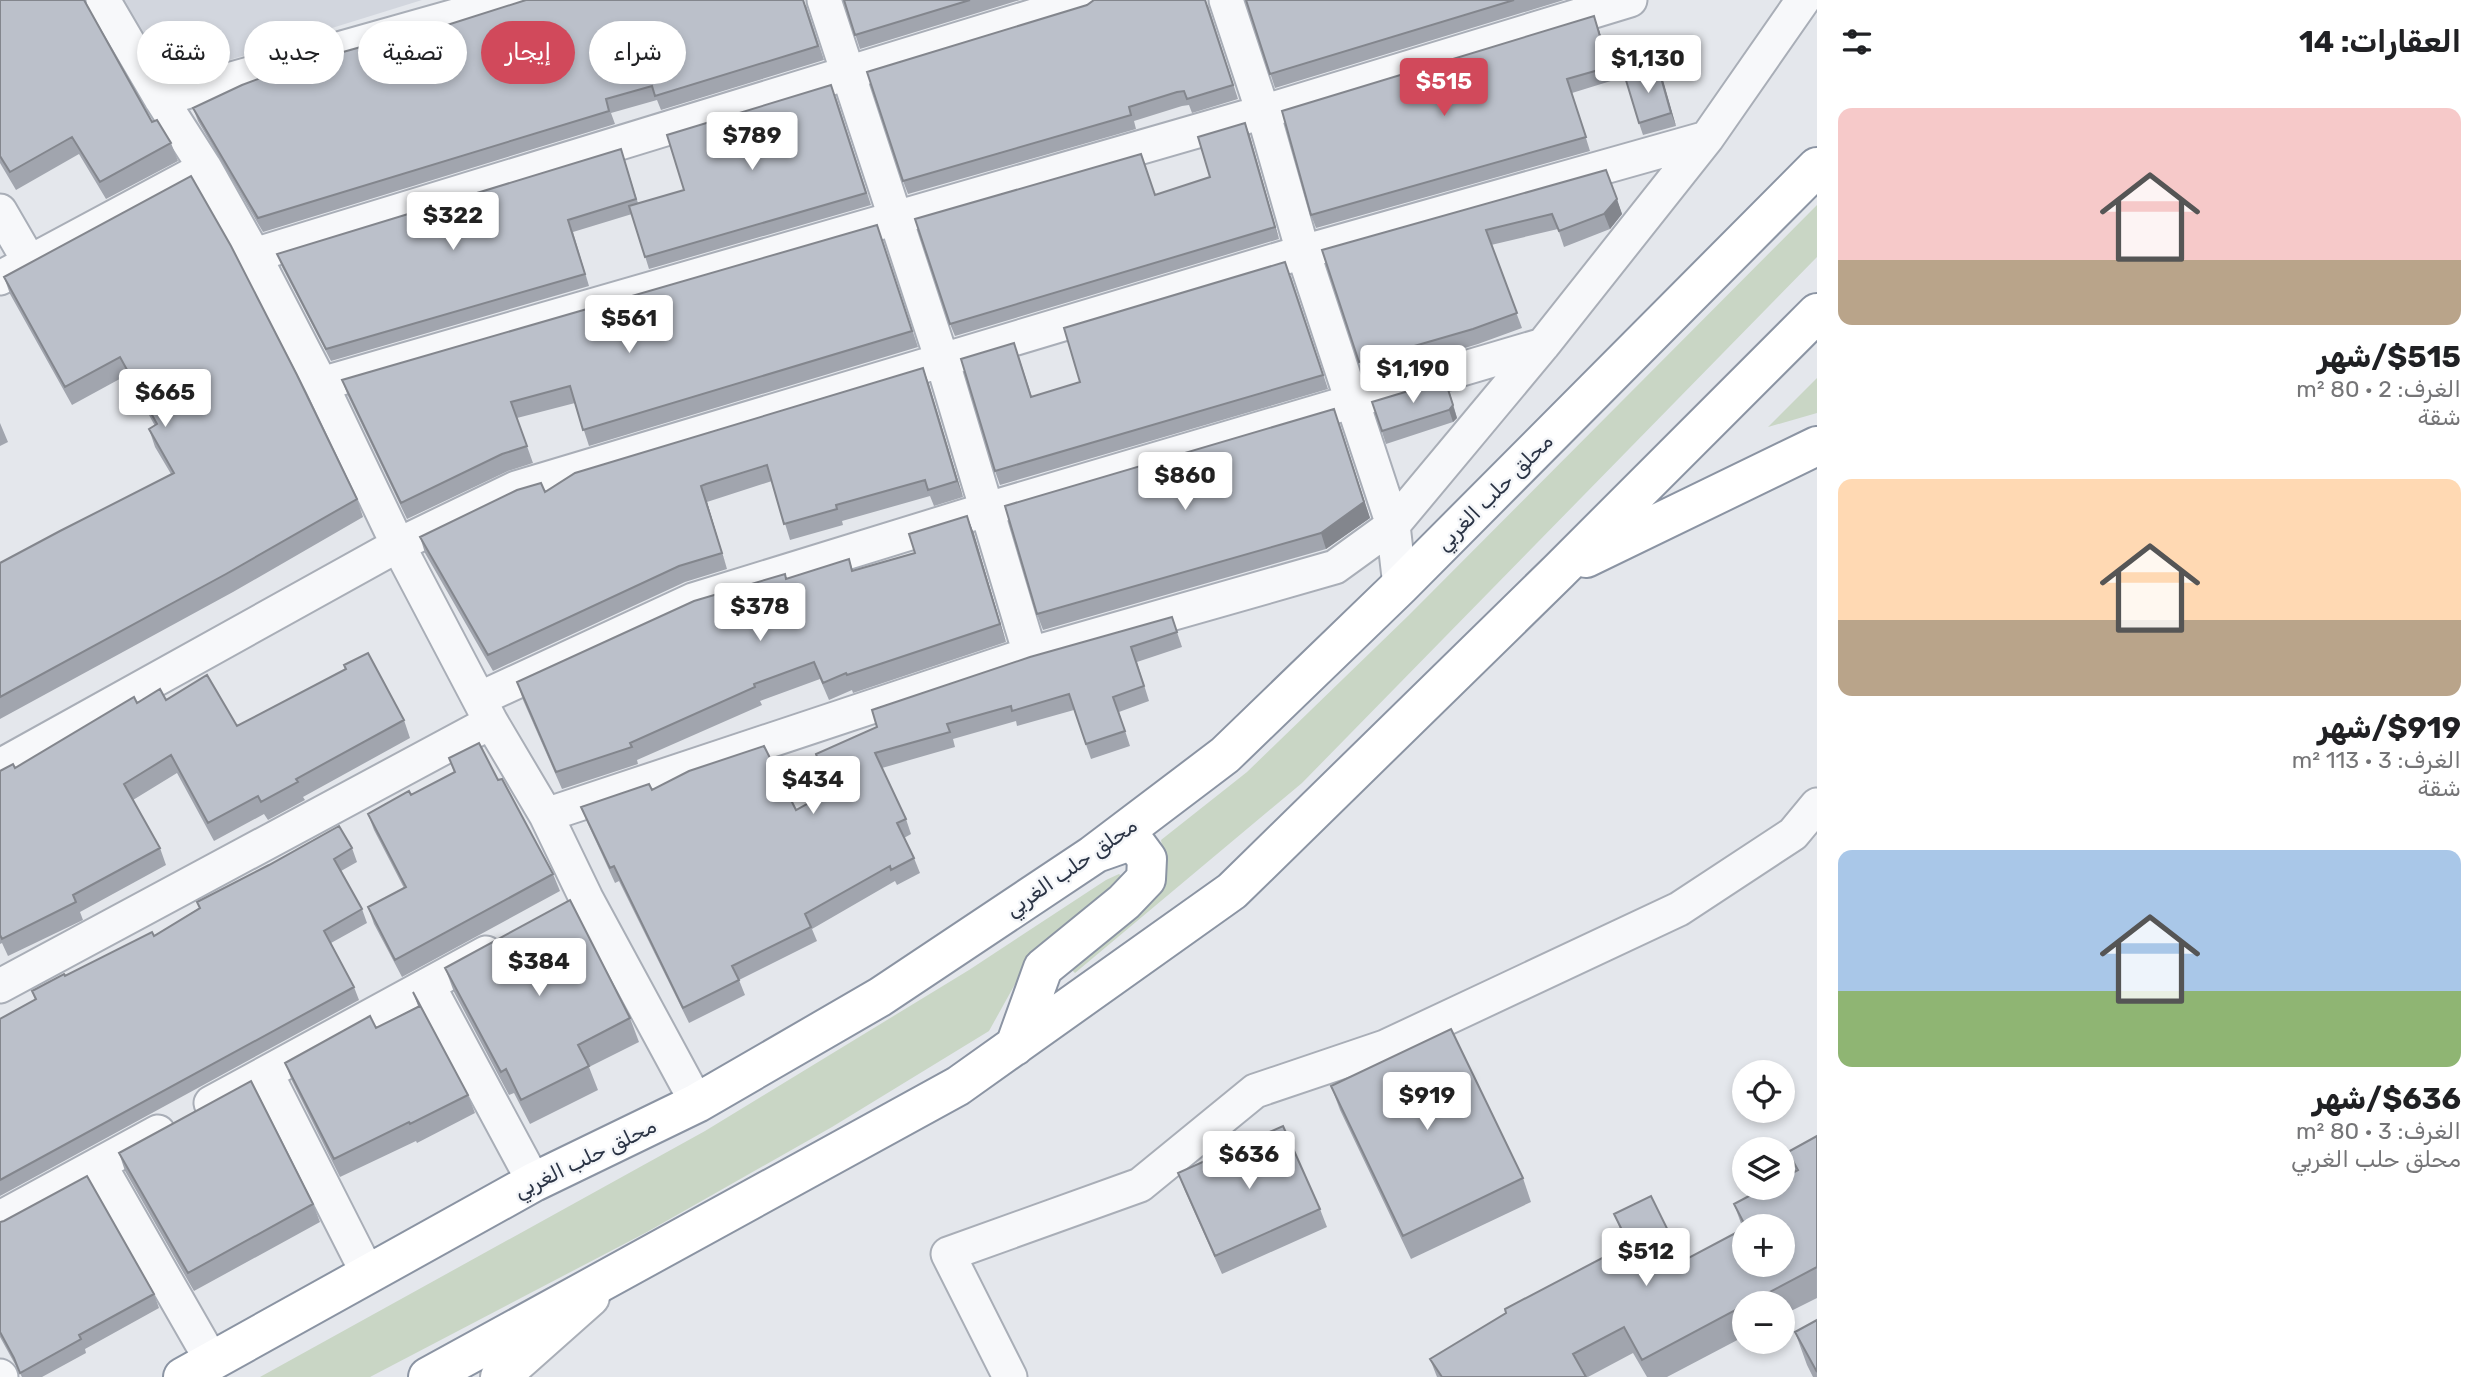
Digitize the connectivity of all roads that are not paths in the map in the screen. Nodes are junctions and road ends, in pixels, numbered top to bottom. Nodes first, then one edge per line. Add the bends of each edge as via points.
1 (103, 0) edge
2 (512, 0) edge
3 (824, 0) edge
4 (1086, 0) edge
5 (1226, 0) edge
6 (1630, 0) edge
7 (1802, 0) edge
8 (847, 73) junction
9 (160, 99) junction
10 (1263, 112) junction
11 (1707, 138) junction
12 (1817, 167) edge
13 (205, 168) junction
14 (0, 211) edge
15 (894, 219) junction
16 (1303, 253) junction
17 (254, 255) junction
18 (29, 261) junction
19 (0, 278) edge
20 (1817, 313) edge
21 (1543, 345) junction
22 (942, 360) junction
23 (321, 384) junction
24 (1353, 401) junction
25 (1817, 446) edge
26 (988, 509) junction
27 (1393, 525) junction
28 (398, 545) junction
29 (1559, 571) junction
30 (1400, 586) junction
31 (1030, 654) junction
32 (485, 710) junction
33 (0, 766) edge
34 (1817, 805) edge
35 (546, 815) junction
36 (1093, 855) junction
37 (513, 938) edge
38 (428, 985) junction
39 (0, 986) edge
40 (1014, 1046) junction
41 (266, 1073) junction
42 (697, 1103) junction
43 (99, 1164) junction
44 (534, 1182) junction
45 (0, 1218) edge
46 (368, 1274) junction
47 (612, 1278) junction
48 (197, 1369) edge
49 (428, 1377) edge
50 (499, 1377) edge
51 (1010, 1377) edge

1 - 9 street
2 - 9 street
3 - 8 street
4 - 8 street
5 - 10 street
6 - 10 street
7 - 11 street
8 - 15 street
8 - 17 street
9 - 13 street
10 - 15 street
10 - 16 street
11 - 16 street
11 - 21 street
12 - 30 main road, محلق حلب الغربي
13 - 17 street
13 - 18 street
14 - 18 street
15 - 22 street
15 - 23 street
16 - 22 street
16 - 24 street
17 - 23 street
18 - 19 street
20 - 29 main road
21 - 24 street
21 - 27 street
22 - 26 street
22 - 28 street via 516,488
23 - 28 street
24 - 26 street
24 - 27 street
25 - 29 main road
26 - 31 street
26 - 32 street via 693,600
27 - 30 street
27 - 31 street via 1335,567
28 - 32 street
28 - 33 street
29 - 40 main road via 1232,891
30 - 36 main road, محلق حلب الغربي via 1225,755
31 - 35 street
32 - 35 street
32 - 39 street
34 - 51 street via 1793,834 1679,909 1385,1047 1255,1091 1140,1185 948,1254
35 - 42 street via 574,905
36 - 40 main road via 1133,840 1147,859 1146,880 1043,968
36 - 42 main road, محلق حلب الغربي via 880,996
37 - 38 street
38 - 41 street
38 - 44 street
40 - 47 main road via 958,1086
41 - 43 street
41 - 46 street
42 - 44 main road, محلق حلب الغربي
43 - 45 street
43 - 48 street
44 - 46 main road, محلق حلب الغربي
46 - 48 main road, محلق حلب الغربي
47 - 49 main road
47 - 50 main road

